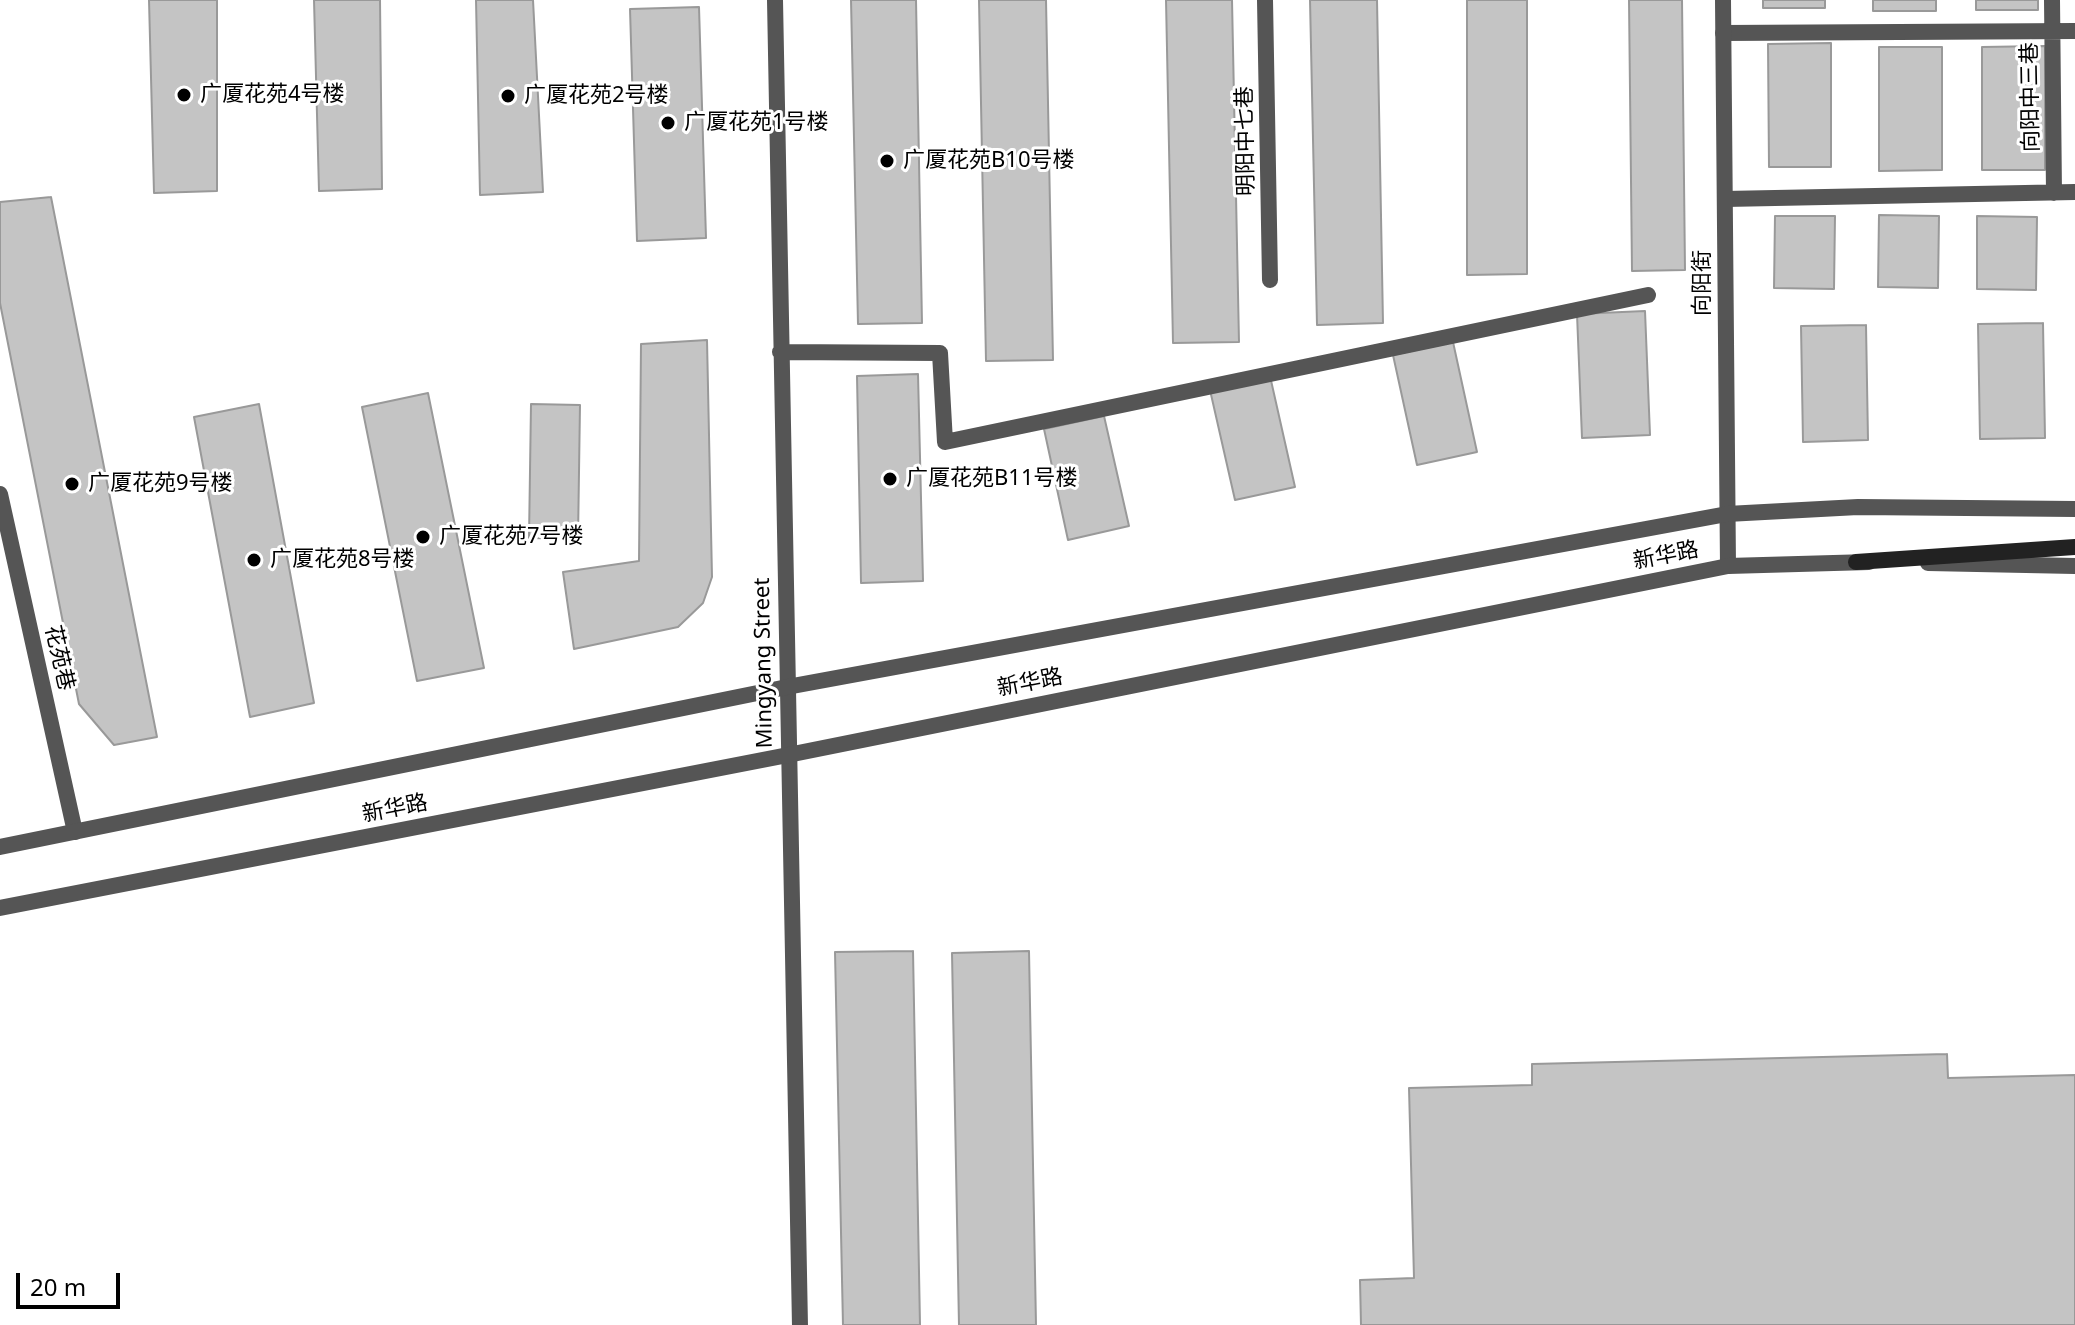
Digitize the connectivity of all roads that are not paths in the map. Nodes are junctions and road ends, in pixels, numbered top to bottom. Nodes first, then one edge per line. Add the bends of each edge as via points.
1 (775, 0) edge
2 (1265, 0) edge
3 (1723, 0) edge
4 (2052, 0) edge
5 (2052, 31) junction
6 (2075, 31) edge
7 (1723, 33) junction
8 (2075, 192) edge
9 (2054, 193) junction
10 (1725, 199) junction
11 (1270, 280) dead end
12 (1648, 295) dead end
13 (780, 352) junction
14 (0, 494) edge
15 (2075, 509) edge
16 (1727, 514) junction
17 (2075, 547) edge
18 (1856, 562) junction
19 (1728, 566) junction
20 (2075, 566) edge
21 (787, 687) junction
22 (788, 755) junction
23 (75, 832) junction
24 (0, 847) edge
25 (0, 908) edge
26 (800, 1325) edge

1 - 13 street, Mingyang Street
2 - 11 street, 明阳中七巷
3 - 7 street, 向阳街
4 - 5 street, 向阳中三巷
5 - 6 street
5 - 7 street
5 - 9 street, 向阳中三巷
7 - 10 street, 向阳街
8 - 9 street
9 - 10 street
10 - 16 street, 向阳街
12 - 13 street via 945,442 940,353
13 - 21 street, Mingyang Street
14 - 23 street, 花苑巷
15 - 16 street, 新华路 via 1858,507
16 - 19 street, 向阳街
16 - 21 street, 新华路
17 - 18 main road
18 - 19 street, 新华路
18 - 20 street, 新华路
19 - 22 street, 新华路
21 - 22 street, Mingyang Street
21 - 23 street, 新华路
22 - 25 street, 新华路
22 - 26 street, Mingyang Street
23 - 24 street, 新华路

